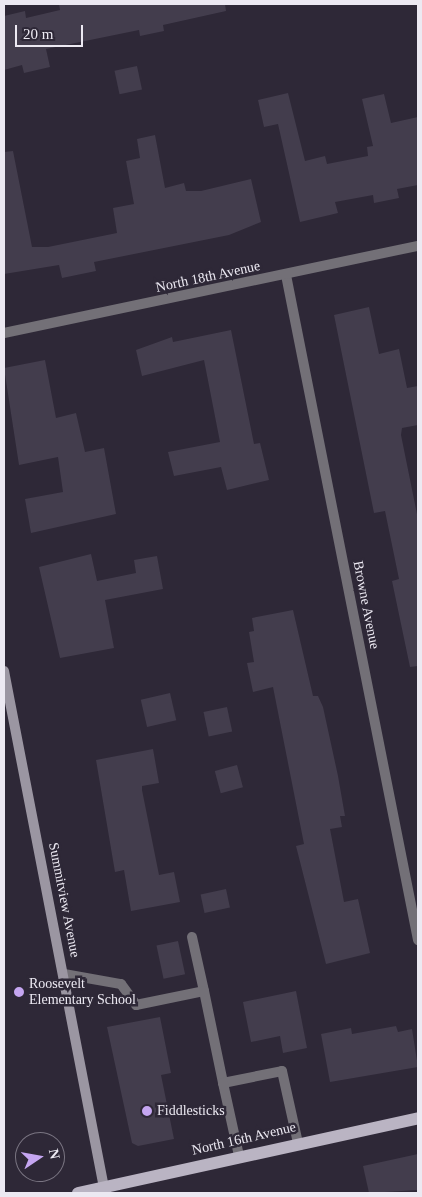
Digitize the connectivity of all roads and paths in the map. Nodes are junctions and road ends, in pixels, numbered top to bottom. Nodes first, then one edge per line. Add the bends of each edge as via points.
1 (418, 246) edge
2 (286, 275) junction
3 (4, 333) edge
4 (4, 671) edge
5 (192, 937) dead end
6 (418, 940) edge
7 (64, 974) junction
8 (204, 991) junction
9 (223, 1083) junction
10 (418, 1118) edge
11 (298, 1142) junction
12 (239, 1156) junction
13 (105, 1190) edge
14 (78, 1193) edge

1 - 2 street, North 18th Avenue
2 - 3 street, North 18th Avenue
2 - 6 street, Browne Avenue
4 - 7 main road, Summitview Avenue
5 - 8 street
7 - 8 street via 121,984 136,1005
7 - 13 main road, Summitview Avenue
8 - 9 street
9 - 11 street via 282,1071
9 - 12 street
10 - 11 main road, North 16th Avenue
11 - 12 main road, North 16th Avenue
12 - 13 main road, North 16th Avenue
13 - 14 main road, North 16th Avenue

